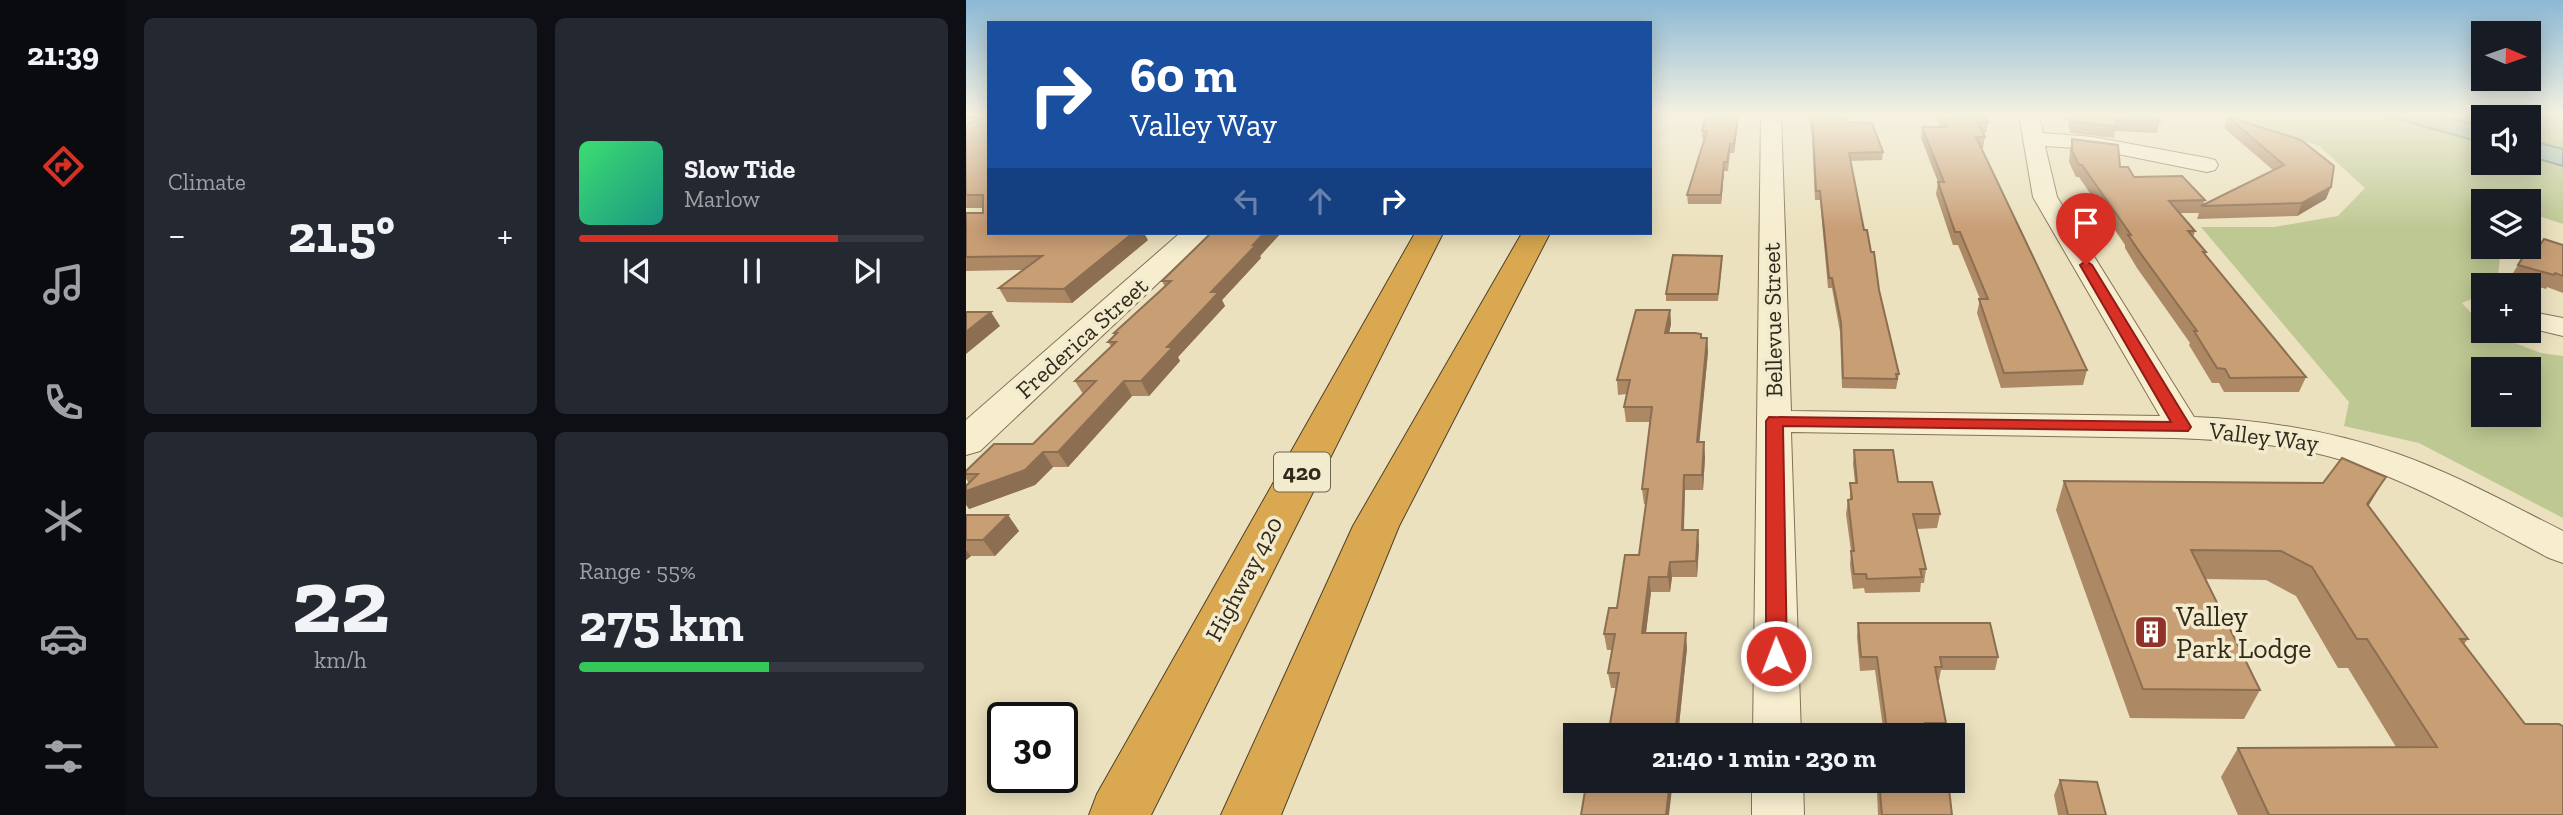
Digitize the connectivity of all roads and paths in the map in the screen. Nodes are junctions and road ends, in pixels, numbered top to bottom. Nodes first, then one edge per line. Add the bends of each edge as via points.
1 (1772, 153) edge
2 (2037, 153) edge
3 (2145, 153) edge
4 (2207, 165) dead end
5 (1196, 235) edge
6 (1428, 235) edge
7 (1458, 235) edge
8 (1515, 235) edge
9 (1535, 235) edge
10 (1774, 421) junction
11 (975, 425) edge
12 (2183, 427) junction
13 (1376, 526) junction
14 (2563, 548) edge
15 (1175, 711) junction
16 (1777, 723) edge
17 (1777, 793) edge
18 (1119, 815) edge
19 (1251, 815) edge
20 (1778, 815) edge

1 - 10 street, Bellevue Street
2 - 12 street via 2045,197
3 - 4 street
5 - 11 street, Frederica Street
6 - 15 highway, Highway 420 / 420
7 - 15 highway
8 - 13 highway
9 - 13 highway
10 - 12 street, Valley Way
10 - 16 street, Bellevue Street
12 - 14 street, Valley Way via 2271,433 2371,457
13 - 19 highway
15 - 18 highway, Highway 420 / 420
17 - 20 street

